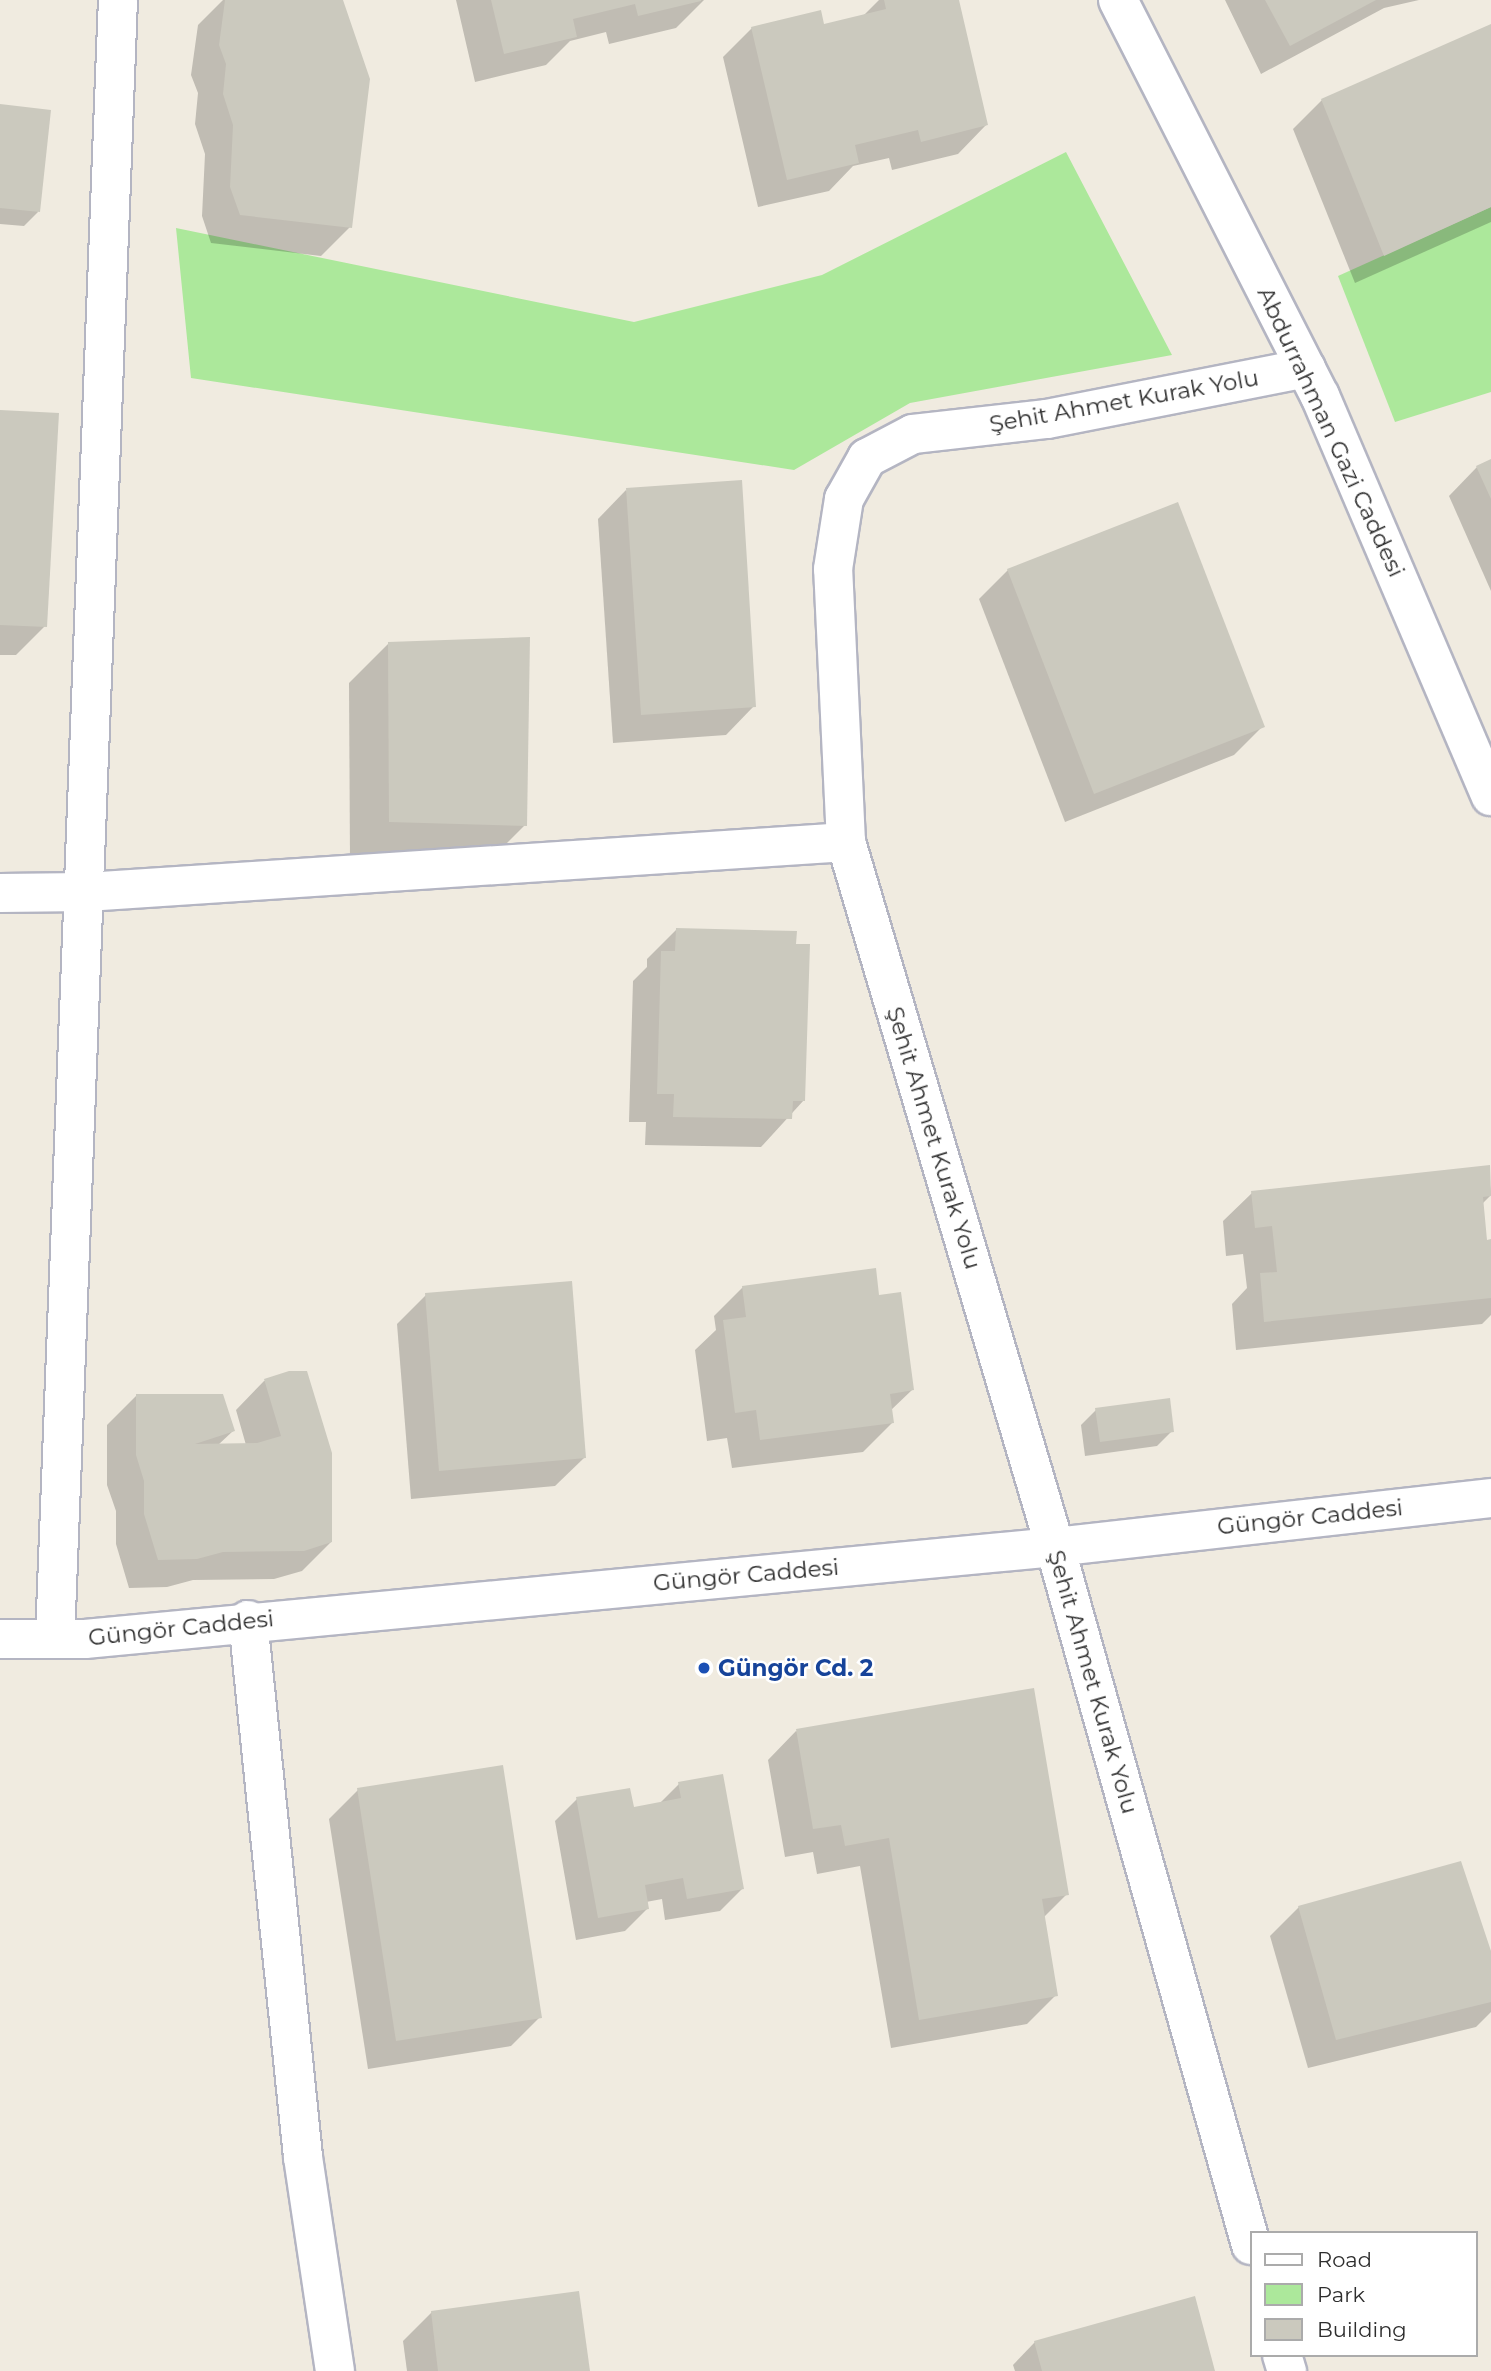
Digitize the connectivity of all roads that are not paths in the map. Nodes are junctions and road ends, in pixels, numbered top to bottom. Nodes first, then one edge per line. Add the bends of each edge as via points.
1 (118, 0) edge
2 (1118, 0) edge
3 (1306, 368) junction
4 (1491, 796) edge
5 (846, 842) junction
6 (86, 892) junction
7 (0, 893) edge
8 (1491, 1498) edge
9 (1055, 1547) junction
10 (248, 1620) junction
11 (0, 1639) edge
12 (55, 1639) junction
13 (1250, 2241) edge
14 (335, 2371) edge

1 - 6 street
2 - 3 street, Abdurrahman Gazi Caddesi
3 - 4 street, Abdurrahman Gazi Caddesi
3 - 5 street, Şehit Ahmet Kurak Yolu via 1047,419 913,434 867,458 844,499 833,569
5 - 6 street
5 - 9 street, Şehit Ahmet Kurak Yolu
6 - 7 street
6 - 12 street
8 - 9 street, Güngör Caddesi
9 - 10 street, Güngör Caddesi
9 - 13 street, Şehit Ahmet Kurak Yolu
10 - 12 street, Güngör Caddesi
10 - 14 street via 303,2157
11 - 12 street, Güngör Caddesi

